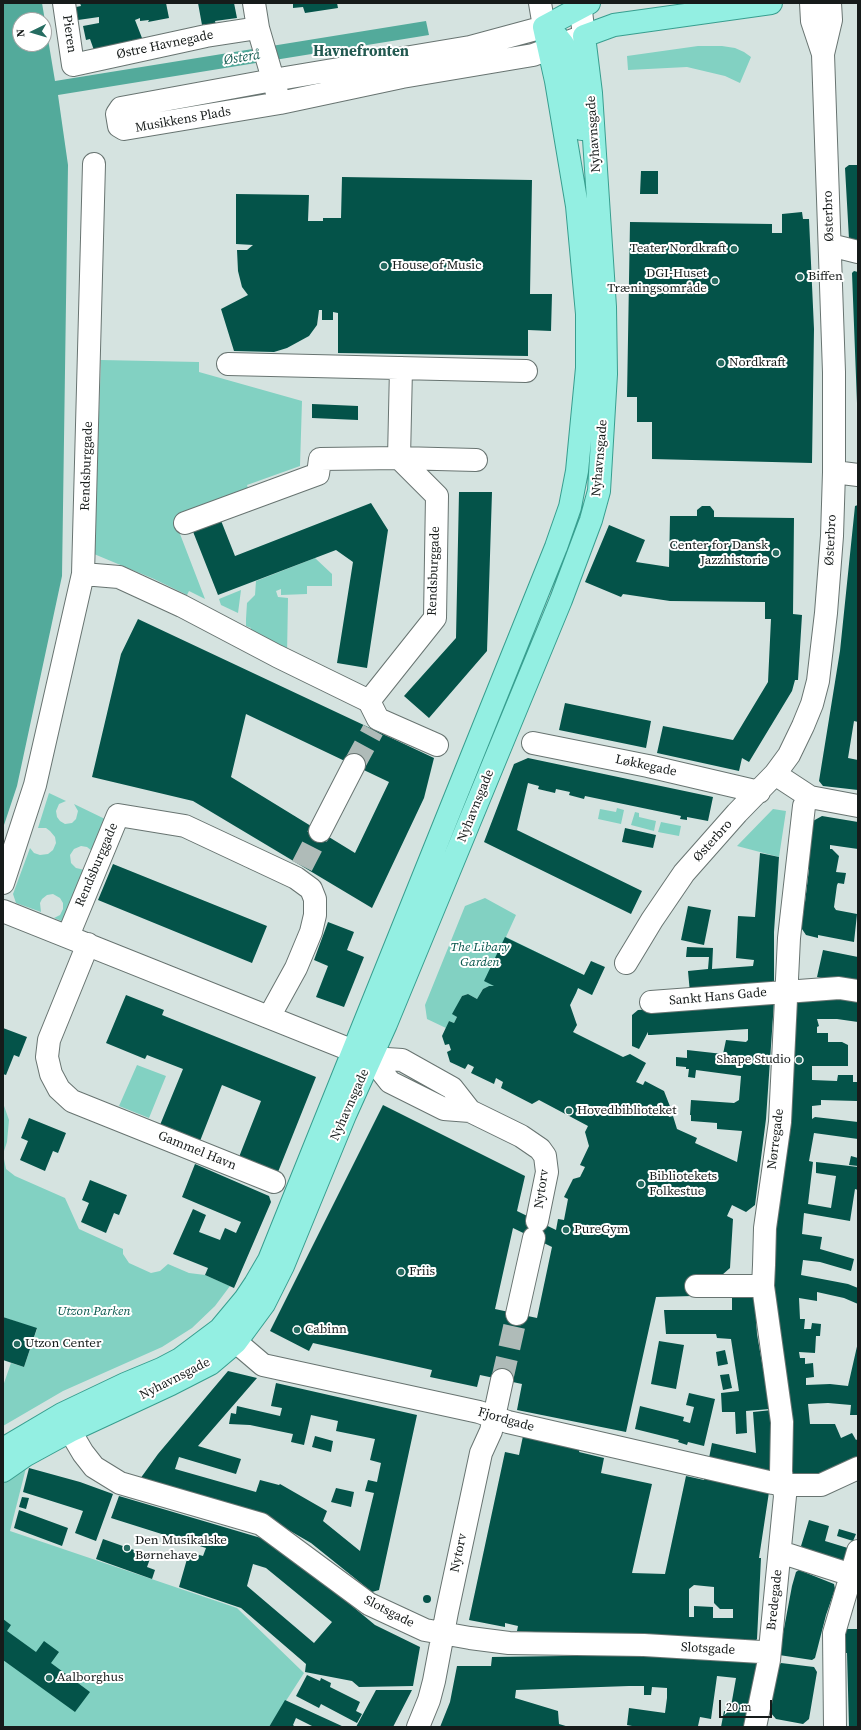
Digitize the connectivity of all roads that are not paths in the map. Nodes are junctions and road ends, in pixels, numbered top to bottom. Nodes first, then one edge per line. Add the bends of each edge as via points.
1 (64, 3) edge
2 (254, 3) edge
3 (540, 3) edge
4 (771, 3) edge
5 (811, 3) edge
6 (830, 3) edge
7 (578, 13) edge
8 (544, 27) junction
9 (258, 28) junction
10 (556, 46) junction
11 (823, 54) junction
12 (73, 65) joint
13 (273, 80) junction
14 (280, 103) junction
15 (94, 164) dead end
16 (599, 209) junction
17 (830, 245) junction
18 (858, 252) edge
19 (228, 364) dead end
20 (401, 368) junction
21 (526, 371) dead end
22 (399, 458) junction
23 (476, 460) dead end
24 (834, 472) junction
25 (858, 475) edge
26 (185, 523) dead end
27 (84, 574) junction
28 (373, 716) junction
29 (430, 742) dead end
30 (533, 743) dead end
31 (354, 765) tunnel mouth
32 (775, 774) junction
33 (759, 792) junction
34 (804, 806) dead end
35 (858, 806) edge
36 (320, 831) tunnel mouth
37 (3, 884) edge
38 (3, 911) edge
39 (62, 934) junction
40 (88, 944) junction
41 (626, 963) dead end
42 (785, 991) junction
43 (858, 991) edge
44 (651, 1002) dead end
45 (269, 1017) junction
46 (362, 1055) junction
47 (470, 1110) junction
48 (274, 1182) dead end
49 (696, 1286) dead end
50 (763, 1286) junction
51 (517, 1314) tunnel mouth
52 (236, 1342) junction
53 (502, 1380) tunnel mouth
54 (494, 1418) junction
55 (70, 1431) junction
56 (15, 1448) edge
57 (858, 1468) edge
58 (3, 1471) edge
59 (782, 1478) junction
60 (858, 1551) edge
61 (780, 1552) junction
62 (854, 1576) edge
63 (442, 1633) junction
64 (761, 1652) dead end
65 (418, 1727) edge
66 (755, 1727) edge
67 (836, 1727) edge

1 - 12 street, Pieren
2 - 9 street
3 - 8 street, Nyhavnsgade
4 - 7 main road via 614,25
5 - 11 street, Østerbro via 812,22
6 - 11 street, Østerbro via 831,20
7 - 8 main road
7 - 10 street, Musikkens Plads
7 - 16 main road, Nyhavnsgade via 591,93
8 - 10 main road, Nyhavnsgade
8 - 13 street, Musikkens Plads via 470,47
9 - 12 street, Østre Havnegade via 206,36
9 - 13 street
10 - 14 street, Musikkens Plads via 515,59 402,77
10 - 16 main road via 572,78
10 - 46 main road, Nyhavnsgade via 556,81 576,206 585,285 587,368 578,471 570,507 556,547
11 - 17 street, Østerbro
13 - 14 street
13 - 14 street, Musikkens Plads via 121,108 117,114 119,126 124,130
15 - 27 street, Rendsburggade
16 - 46 main road, Nyhavnsgade via 606,368 599,491 591,520 561,600
17 - 18 street
17 - 24 street, Østerbro
19 - 20 street
20 - 21 street
20 - 22 street
22 - 23 street
22 - 26 street via 320,460 318,474
22 - 28 street, Rendsburggade via 437,496 435,618
24 - 25 street
24 - 32 street, Østerbro via 826,613 818,681 803,726
27 - 28 street via 119,577 182,606 277,656
27 - 37 street, Rendsburggade via 36,785
28 - 29 street
30 - 33 street, Løkkegade
31 - 36 street
32 - 33 street, Østerbro
32 - 35 street via 810,797
33 - 41 street, Østerbro via 684,873
34 - 42 street, Nørregade
38 - 39 street
39 - 40 street
39 - 45 street, Rendsburggade via 118,815 185,826 299,872 312,889 315,915 311,932 296,968
40 - 45 street
40 - 48 street, Gammel Havn via 49,1040 51,1074 59,1089 72,1101
42 - 43 street, Sankt Hans Gade via 839,988
42 - 44 street, Sankt Hans Gade
42 - 50 street, Nørregade via 780,1122 765,1228
45 - 46 street
46 - 47 street via 390,1082 444,1109
46 - 47 street via 402,1060 452,1088
46 - 52 main road, Nyhavnsgade via 283,1266 264,1304
46 - 56 main road, Nyhavnsgade via 269,1260 255,1284 220,1329 180,1359 62,1414
47 - 51 street, Nytorv via 529,1141 545,1156 547,1178
49 - 50 street
50 - 59 street, Nørregade via 782,1422
52 - 54 street, Fjordgade via 263,1365 479,1412
52 - 55 main road, Nyhavnsgade via 210,1364
53 - 54 street, Nytorv
54 - 59 street, Fjordgade via 665,1459
54 - 63 street, Nytorv via 481,1453
55 - 56 main road, Nyhavnsgade
55 - 63 street, Slotsgade via 94,1467 120,1483 262,1524 369,1604 425,1630
56 - 58 main road
57 - 59 street, Fjordgade via 821,1485
59 - 61 street, Bredegade via 785,1496
60 - 62 street
61 - 62 street
61 - 66 street, Bredegade via 769,1660
62 - 67 street via 834,1633
63 - 64 street, Slotsgade via 509,1643 644,1645
63 - 65 street, Nytorv via 431,1693

